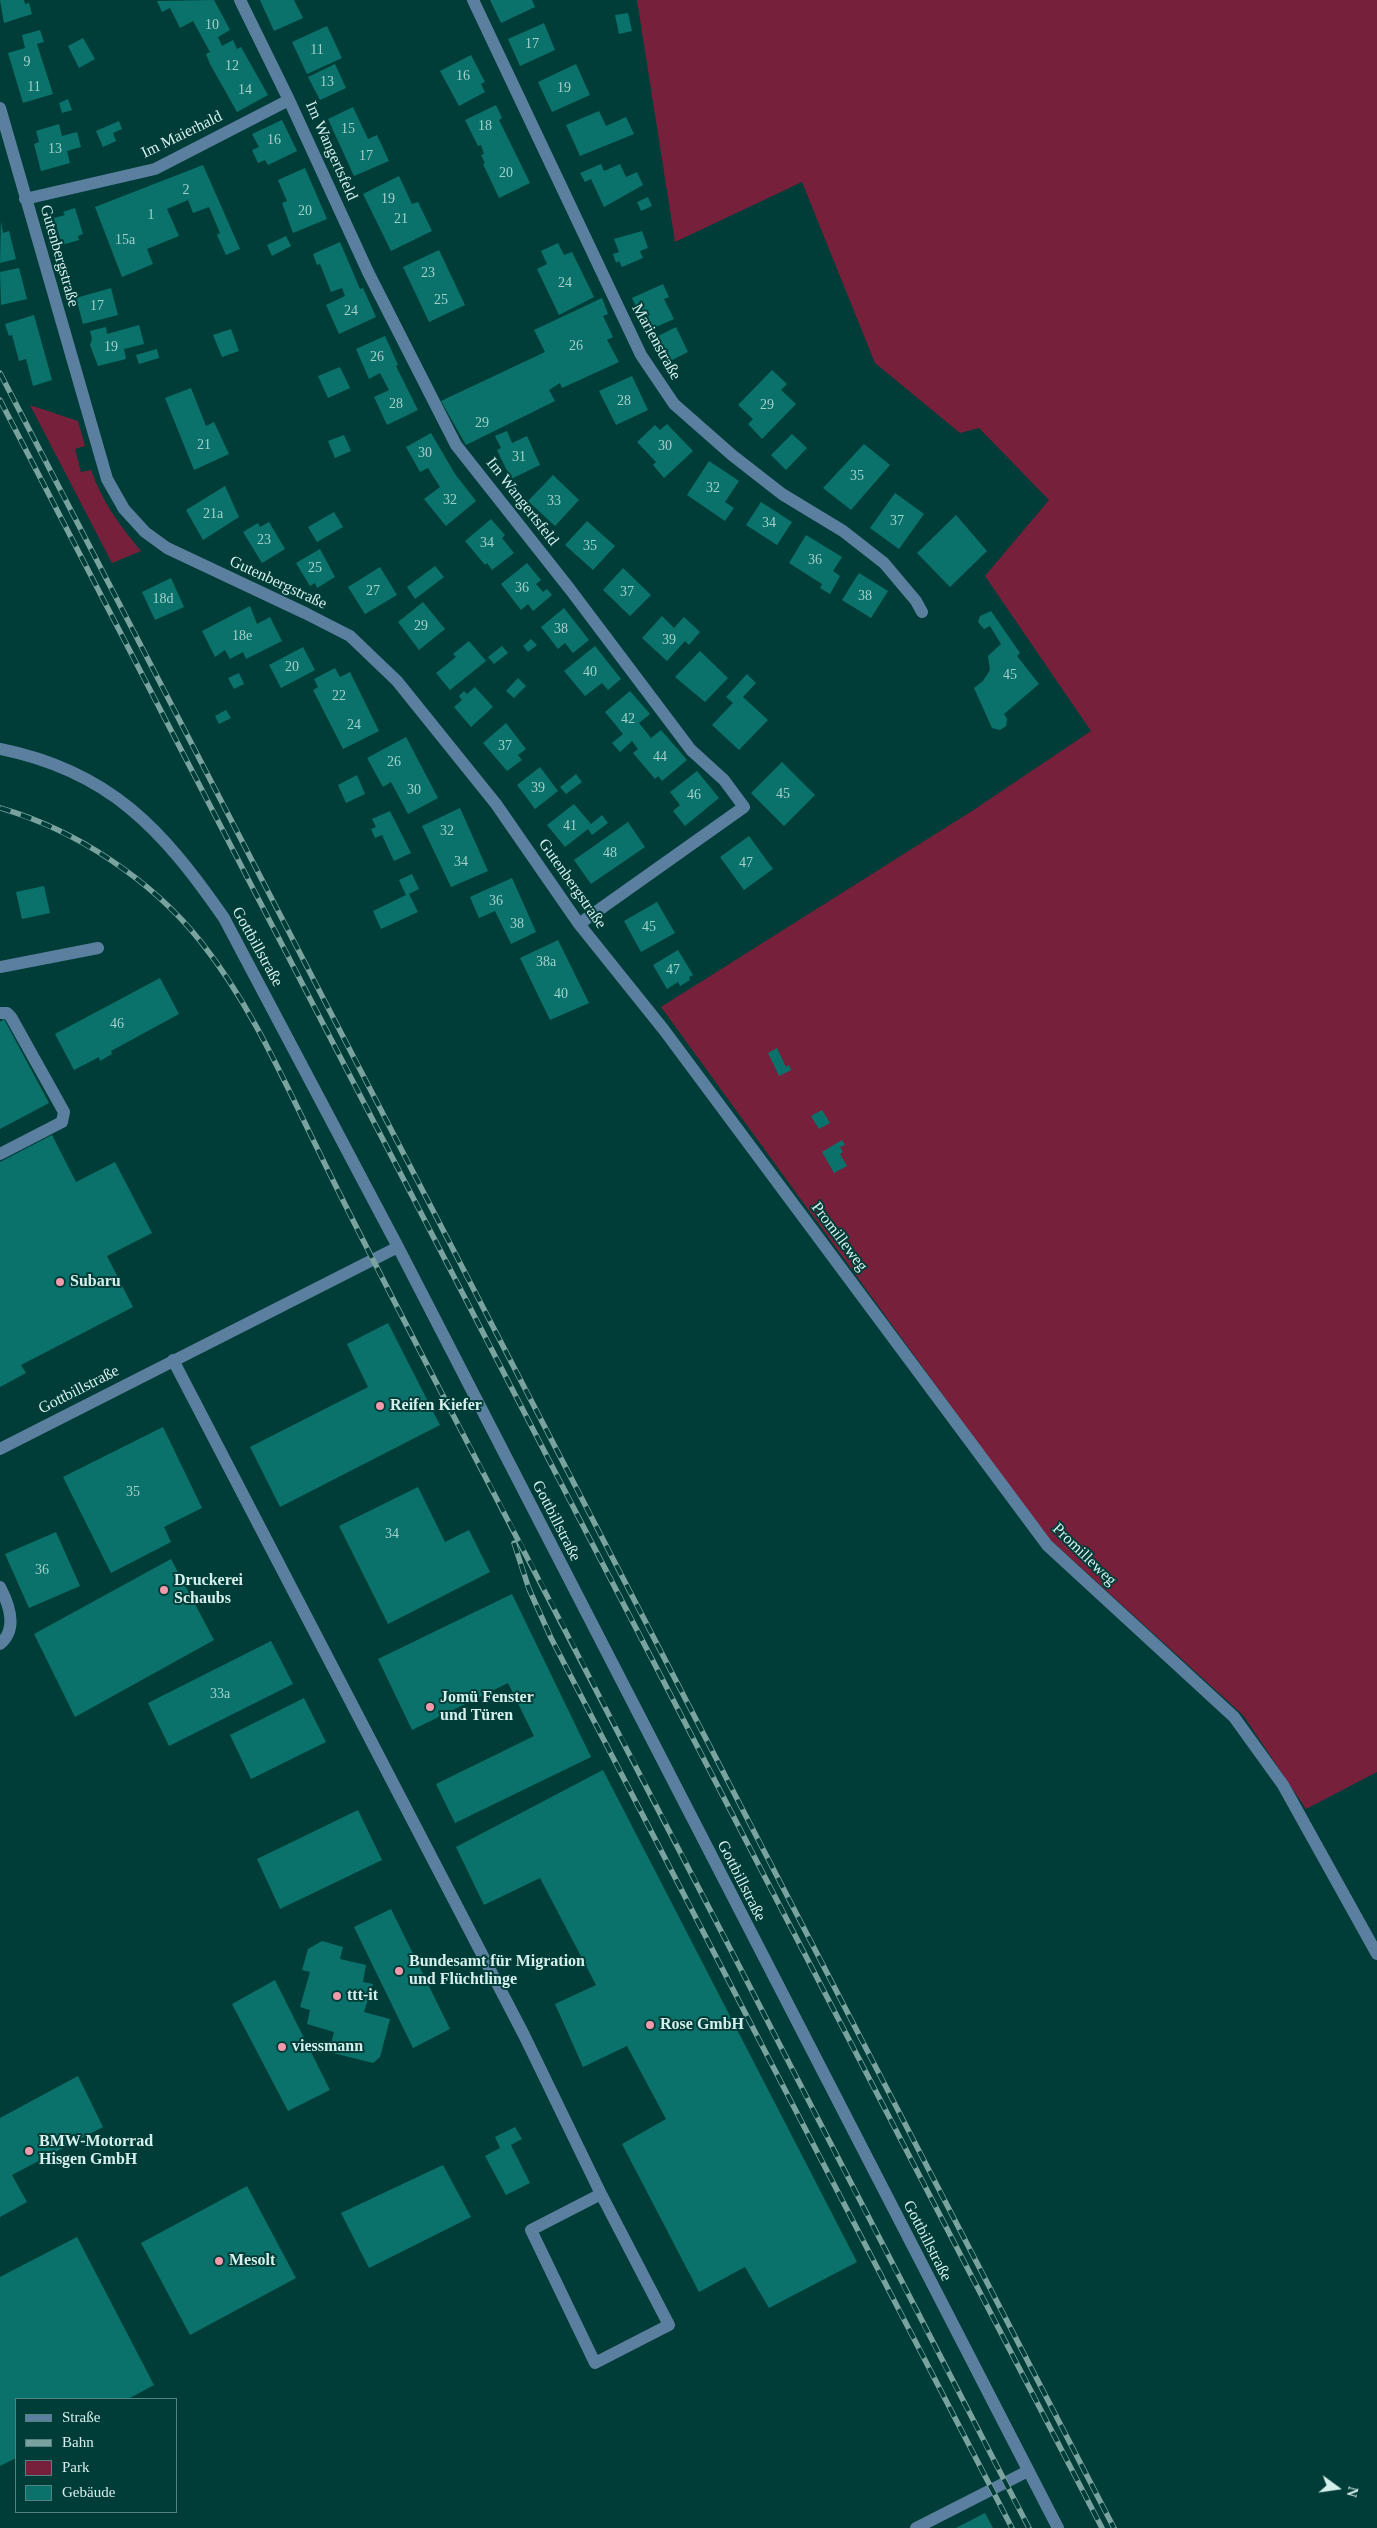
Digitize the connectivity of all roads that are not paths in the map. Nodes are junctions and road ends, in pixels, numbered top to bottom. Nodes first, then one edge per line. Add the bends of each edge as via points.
1 (240, 0) edge
2 (473, 0) edge
3 (290, 100) junction
4 (0, 108) edge
5 (25, 198) junction
6 (922, 612) dead end
7 (0, 748) edge
8 (579, 924) junction
9 (98, 948) dead end
10 (0, 967) edge
11 (0, 1013) edge
12 (753, 1149) joint
13 (0, 1154) edge
14 (398, 1247) junction
15 (173, 1360) junction
16 (0, 1449) edge
17 (0, 1586) edge
18 (0, 1644) edge
19 (1377, 1954) edge
20 (601, 2194) junction
21 (1028, 2471) junction
22 (916, 2528) edge
23 (1058, 2528) edge

1 - 3 street, Im Wangertsfeld
2 - 6 street, Marienstraße via 641,355 674,404 782,494 843,531 884,563
3 - 5 street, Im Maierhald via 155,169
3 - 8 street, Im Wangertsfeld via 368,272 456,445 570,588 691,750 724,780 744,807
4 - 5 street, Gutenbergstraße
5 - 8 street, Gutenbergstraße via 107,479 124,509 145,532 167,548 350,636 379,662 496,804
7 - 14 street, Gottbillstraße via 63,768 107,791 154,827 190,868 224,918
8 - 12 street, Gutenbergstraße
9 - 10 street
11 - 13 street via 11,1017 64,1112 64,1118 62,1122
12 - 19 street, Promilleweg via 1047,1545 1234,1717 1283,1785
14 - 15 street, Gottbillstraße
14 - 21 street, Gottbillstraße
15 - 16 street, Gottbillstraße
15 - 20 street via 519,2026
17 - 18 street via 10,1609 8,1634
20 - 20 street via 669,2325 595,2363 531,2230
21 - 22 street
21 - 23 street, Gottbillstraße

